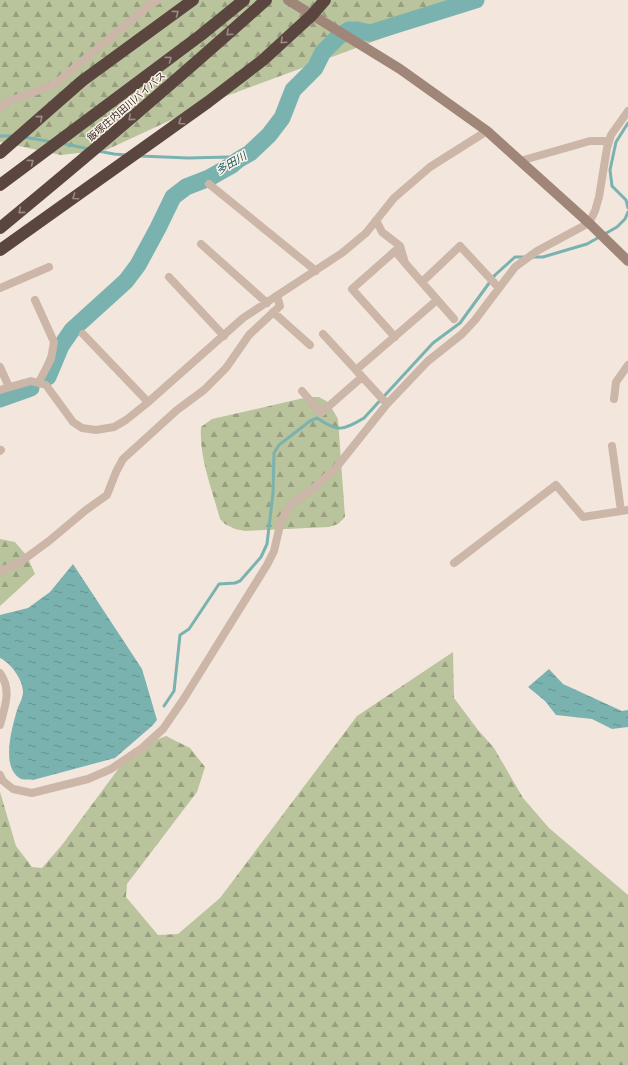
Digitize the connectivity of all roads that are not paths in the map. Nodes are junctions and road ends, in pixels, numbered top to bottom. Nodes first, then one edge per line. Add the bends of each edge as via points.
1 (158, 0) edge
2 (193, 0) edge
3 (244, 0) edge
4 (288, 0) edge
5 (325, 0) edge
6 (262, 4) edge
7 (312, 15) junction
8 (0, 108) edge
9 (628, 111) edge
10 (487, 131) junction
11 (609, 141) junction
12 (0, 153) edge
13 (520, 161) junction
14 (209, 184) dead end
15 (0, 185) edge
16 (376, 220) junction
17 (589, 223) junction
18 (0, 228) edge
19 (201, 244) dead end
20 (0, 250) edge
21 (628, 261) edge
22 (405, 263) junction
23 (49, 267) dead end
24 (316, 271) junction
25 (169, 277) dead end
26 (422, 282) junction
27 (0, 288) edge
28 (499, 288) junction
29 (277, 296) junction
30 (35, 300) dead end
31 (437, 300) junction
32 (267, 303) junction
33 (273, 312) junction
34 (454, 319) dead end
35 (83, 334) dead end
36 (323, 334) dead end
37 (224, 336) junction
38 (395, 337) junction
39 (310, 345) dead end
40 (628, 365) edge
41 (0, 367) edge
42 (356, 370) junction
43 (362, 377) junction
44 (39, 382) junction
45 (9, 387) junction
46 (0, 390) edge
47 (302, 391) dead end
48 (614, 399) dead end
49 (148, 402) junction
50 (387, 404) junction
51 (612, 446) dead end
52 (624, 511) edge
53 (454, 563) dead end
54 (0, 571) edge
55 (0, 673) edge
56 (0, 725) edge
57 (0, 775) edge

1 - 8 street via 55,84 7,102
12 -> 2 highway via 82,81
15 -> 3 highway, 飯塚庄内田川バイパス
4 - 7 street
5 - 7 highway
6 -> 18 highway, 飯塚庄内田川バイパス via 82,161
7 - 10 street via 400,69
7 -> 20 highway via 263,60 208,102
9 - 11 street
10 - 13 street
10 - 16 street via 430,167 394,198
11 - 13 street via 590,141
11 - 17 street via 599,197
13 - 17 street
14 - 24 street
16 - 22 street via 382,232 400,246
16 - 24 street via 342,254
17 - 21 street
17 - 28 street via 537,251 515,267
19 - 32 street
22 - 26 street
22 - 38 street via 395,251 352,289
23 - 27 street
24 - 29 street
25 - 37 street
26 - 28 street via 460,246
26 - 31 street
28 - 50 street via 462,334 428,361
29 - 32 street
29 - 33 street via 280,306
30 - 44 street via 54,342 51,359
31 - 34 street
31 - 38 street
32 - 37 street via 243,318
33 - 39 street
33 - 54 street via 249,335 226,368 204,390 177,410 123,459 107,495 19,563
35 - 49 street
36 - 42 street
37 - 49 street
38 - 42 street
40 - 48 street via 616,382
41 - 45 street
42 - 43 street
43 - 47 street via 322,414
43 - 50 street
44 - 45 street via 31,380
44 - 49 street via 52,391 73,422 82,428 96,430 114,427
45 - 46 street
50 - 57 street via 335,468 290,505 281,521 274,551 267,565 163,730 112,769 88,779 32,793 13,789
51 - 52 street
52 - 53 street via 583,517 556,484
55 - 56 street via 8,691

